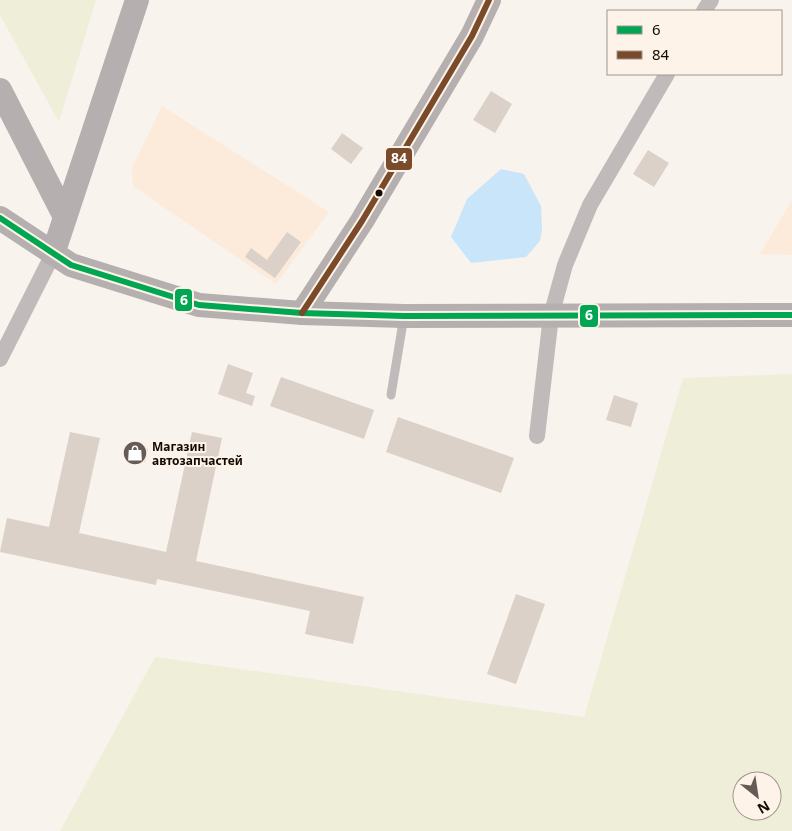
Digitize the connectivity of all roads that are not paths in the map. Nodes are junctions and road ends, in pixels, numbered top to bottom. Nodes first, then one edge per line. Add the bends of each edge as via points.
1 (136, 0) edge
2 (490, 0) edge
3 (666, 75) edge
4 (0, 90) edge
5 (65, 217) junction
6 (0, 218) edge
7 (53, 254) junction
8 (302, 313) junction
9 (792, 315) edge
10 (404, 316) junction
11 (550, 316) junction
12 (0, 359) edge
13 (391, 395) dead end
14 (537, 436) dead end

1 - 5 main road
2 - 8 main road via 362,221
3 - 11 street via 590,205 565,265
4 - 5 main road
5 - 7 main road
6 - 7 main road
7 - 8 main road via 71,265 199,305
7 - 12 street
8 - 10 main road
9 - 11 main road
10 - 11 main road
10 - 13 lane
11 - 14 street

